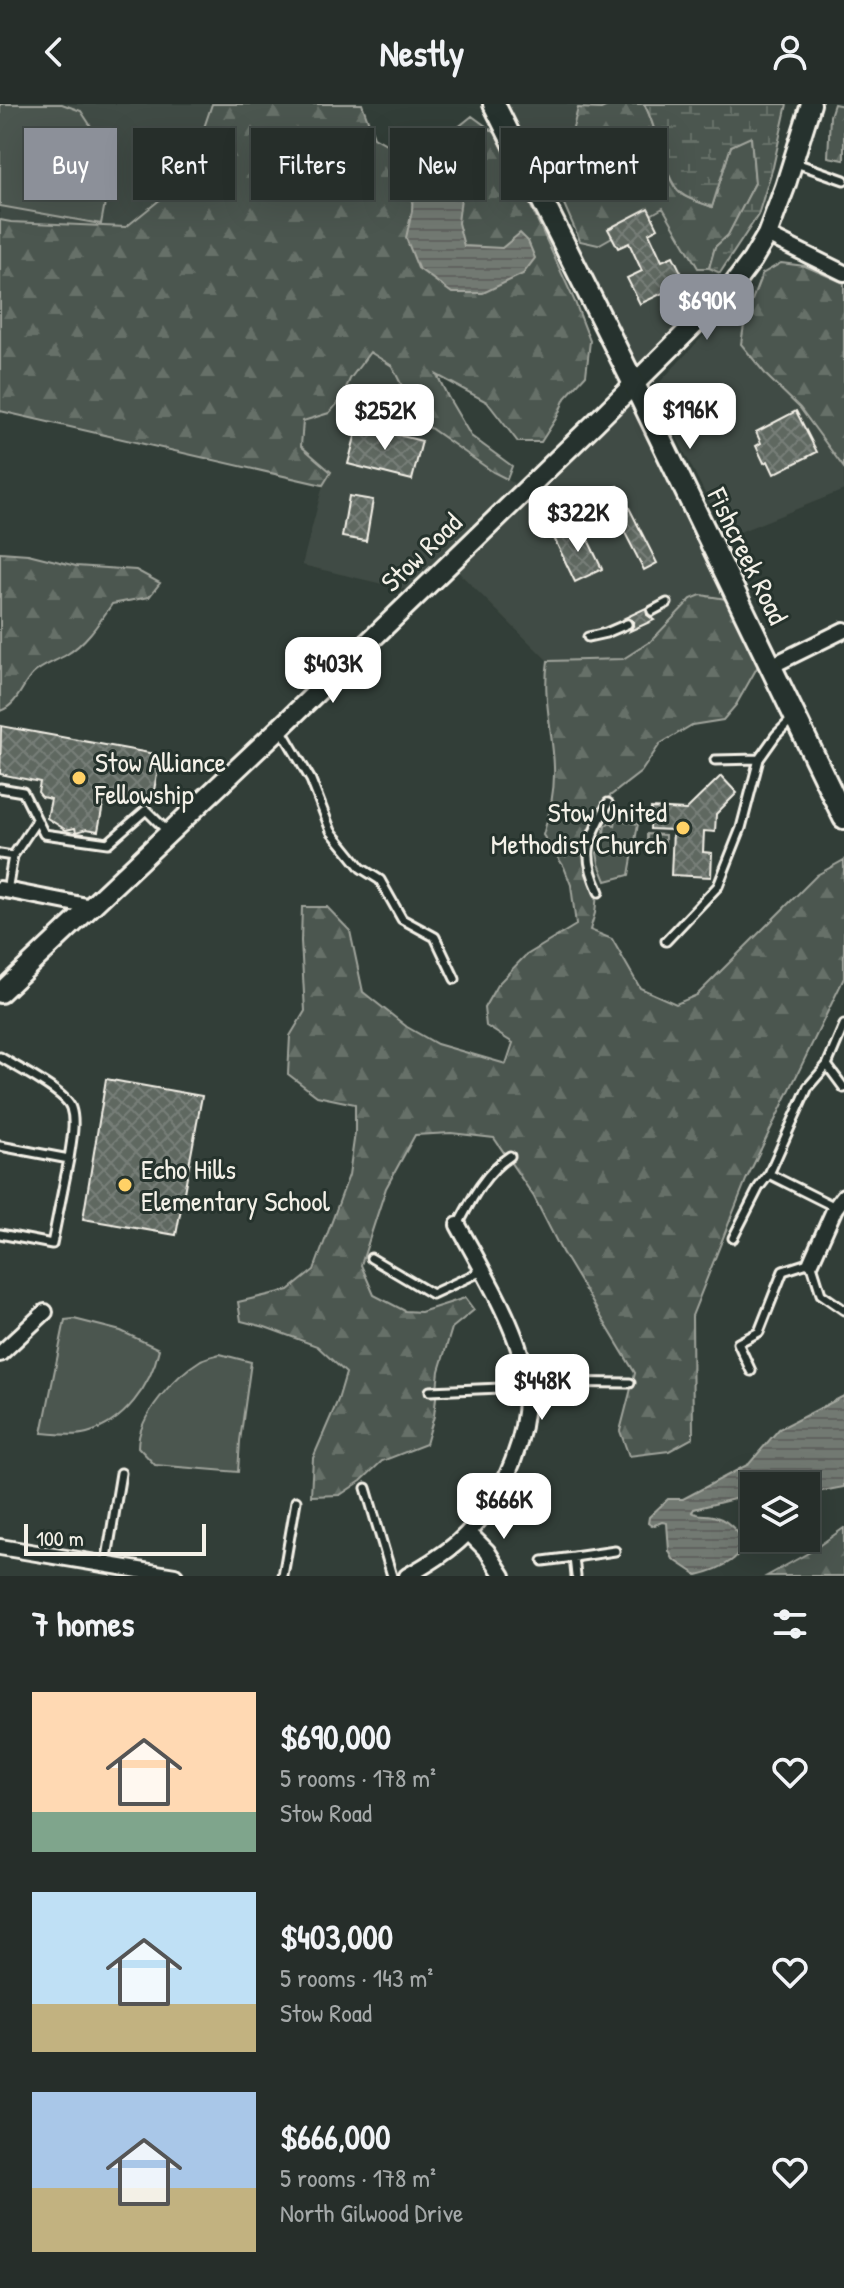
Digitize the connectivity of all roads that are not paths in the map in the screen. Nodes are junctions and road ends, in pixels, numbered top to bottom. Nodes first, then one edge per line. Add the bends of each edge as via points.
1 (494, 104) edge
2 (811, 104) edge
3 (793, 162) junction
4 (844, 180) edge
5 (767, 235) junction
6 (844, 273) edge
7 (634, 384) junction
8 (667, 603) dead end
9 (652, 611) dead end
10 (627, 624) dead end
11 (844, 630) edge
12 (588, 637) dead end
13 (769, 667) junction
14 (795, 717) junction
15 (280, 727) junction
16 (746, 759) junction
17 (759, 759) junction
18 (715, 760) dead end
19 (756, 770) junction
20 (0, 788) edge
21 (608, 803) dead end
22 (844, 818) edge
23 (37, 820) junction
24 (169, 834) junction
25 (0, 854) edge
26 (13, 856) junction
27 (4, 890) edge
28 (599, 892) dead end
29 (92, 907) junction
30 (666, 941) dead end
31 (455, 979) dead end
32 (0, 993) edge
33 (844, 1025) edge
34 (0, 1057) edge
35 (827, 1065) junction
36 (844, 1088) edge
37 (0, 1146) edge
38 (510, 1156) dead end
39 (69, 1159) junction
40 (769, 1174) junction
41 (840, 1202) edge
42 (458, 1225) joint
43 (0, 1234) edge
44 (733, 1238) dead end
45 (371, 1258) dead end
46 (811, 1262) junction
47 (482, 1271) junction
48 (844, 1310) edge
49 (45, 1312) dead end
50 (0, 1354) edge
51 (751, 1371) dead end
52 (630, 1383) dead end
53 (525, 1385) junction
54 (430, 1391) dead end
55 (121, 1473) dead end
56 (366, 1488) dead end
57 (296, 1501) dead end
58 (468, 1532) junction
59 (0, 1547) edge
60 (615, 1551) dead end
61 (574, 1557) junction
62 (543, 1561) dead end
63 (106, 1564) junction
64 (175, 1576) edge
65 (283, 1576) edge
66 (392, 1576) edge
67 (407, 1576) edge
68 (503, 1576) edge
69 (576, 1576) edge

1 - 7 main road, Fishcreek Road
2 - 3 street, Stow Road
3 - 4 lane
3 - 5 street, Stow Road
5 - 6 street
5 - 7 street, Stow Road via 731,288
7 - 13 main road, Fishcreek Road
7 - 15 street, Stow Road
8 - 9 lane
10 - 12 lane
11 - 13 street
13 - 14 main road, Fishcreek Road
14 - 17 lane
14 - 22 main road, Fishcreek Road
15 - 24 street, Stow Road
15 - 31 lane via 311,780 331,831 361,868 380,880 402,919 435,937
16 - 17 lane
16 - 18 lane
16 - 19 lane
17 - 19 lane
19 - 30 lane via 718,886
20 - 23 lane via 23,792
21 - 28 lane via 588,851
23 - 24 lane via 44,834 108,843 146,810
23 - 26 lane
24 - 29 street, Stow Road
25 - 26 lane
26 - 27 lane
27 - 29 street
29 - 32 street, Stow Road
33 - 35 lane
34 - 39 lane via 63,1096 71,1107
35 - 36 lane
35 - 40 lane via 808,1087
37 - 39 lane
38 - 42 lane via 478,1188
39 - 43 lane via 52,1244
40 - 41 lane
40 - 44 lane
41 - 46 street
42 - 47 street
45 - 47 lane via 432,1294
46 - 48 lane via 821,1294
46 - 51 lane via 783,1271 759,1332 738,1343
47 - 53 street via 520,1354
49 - 50 street
52 - 53 lane
53 - 54 lane
53 - 58 street via 512,1461
55 - 63 lane
56 - 66 lane
57 - 65 lane
58 - 67 street
58 - 68 street
59 - 63 street
60 - 61 lane
61 - 62 lane
61 - 69 lane
63 - 64 street

